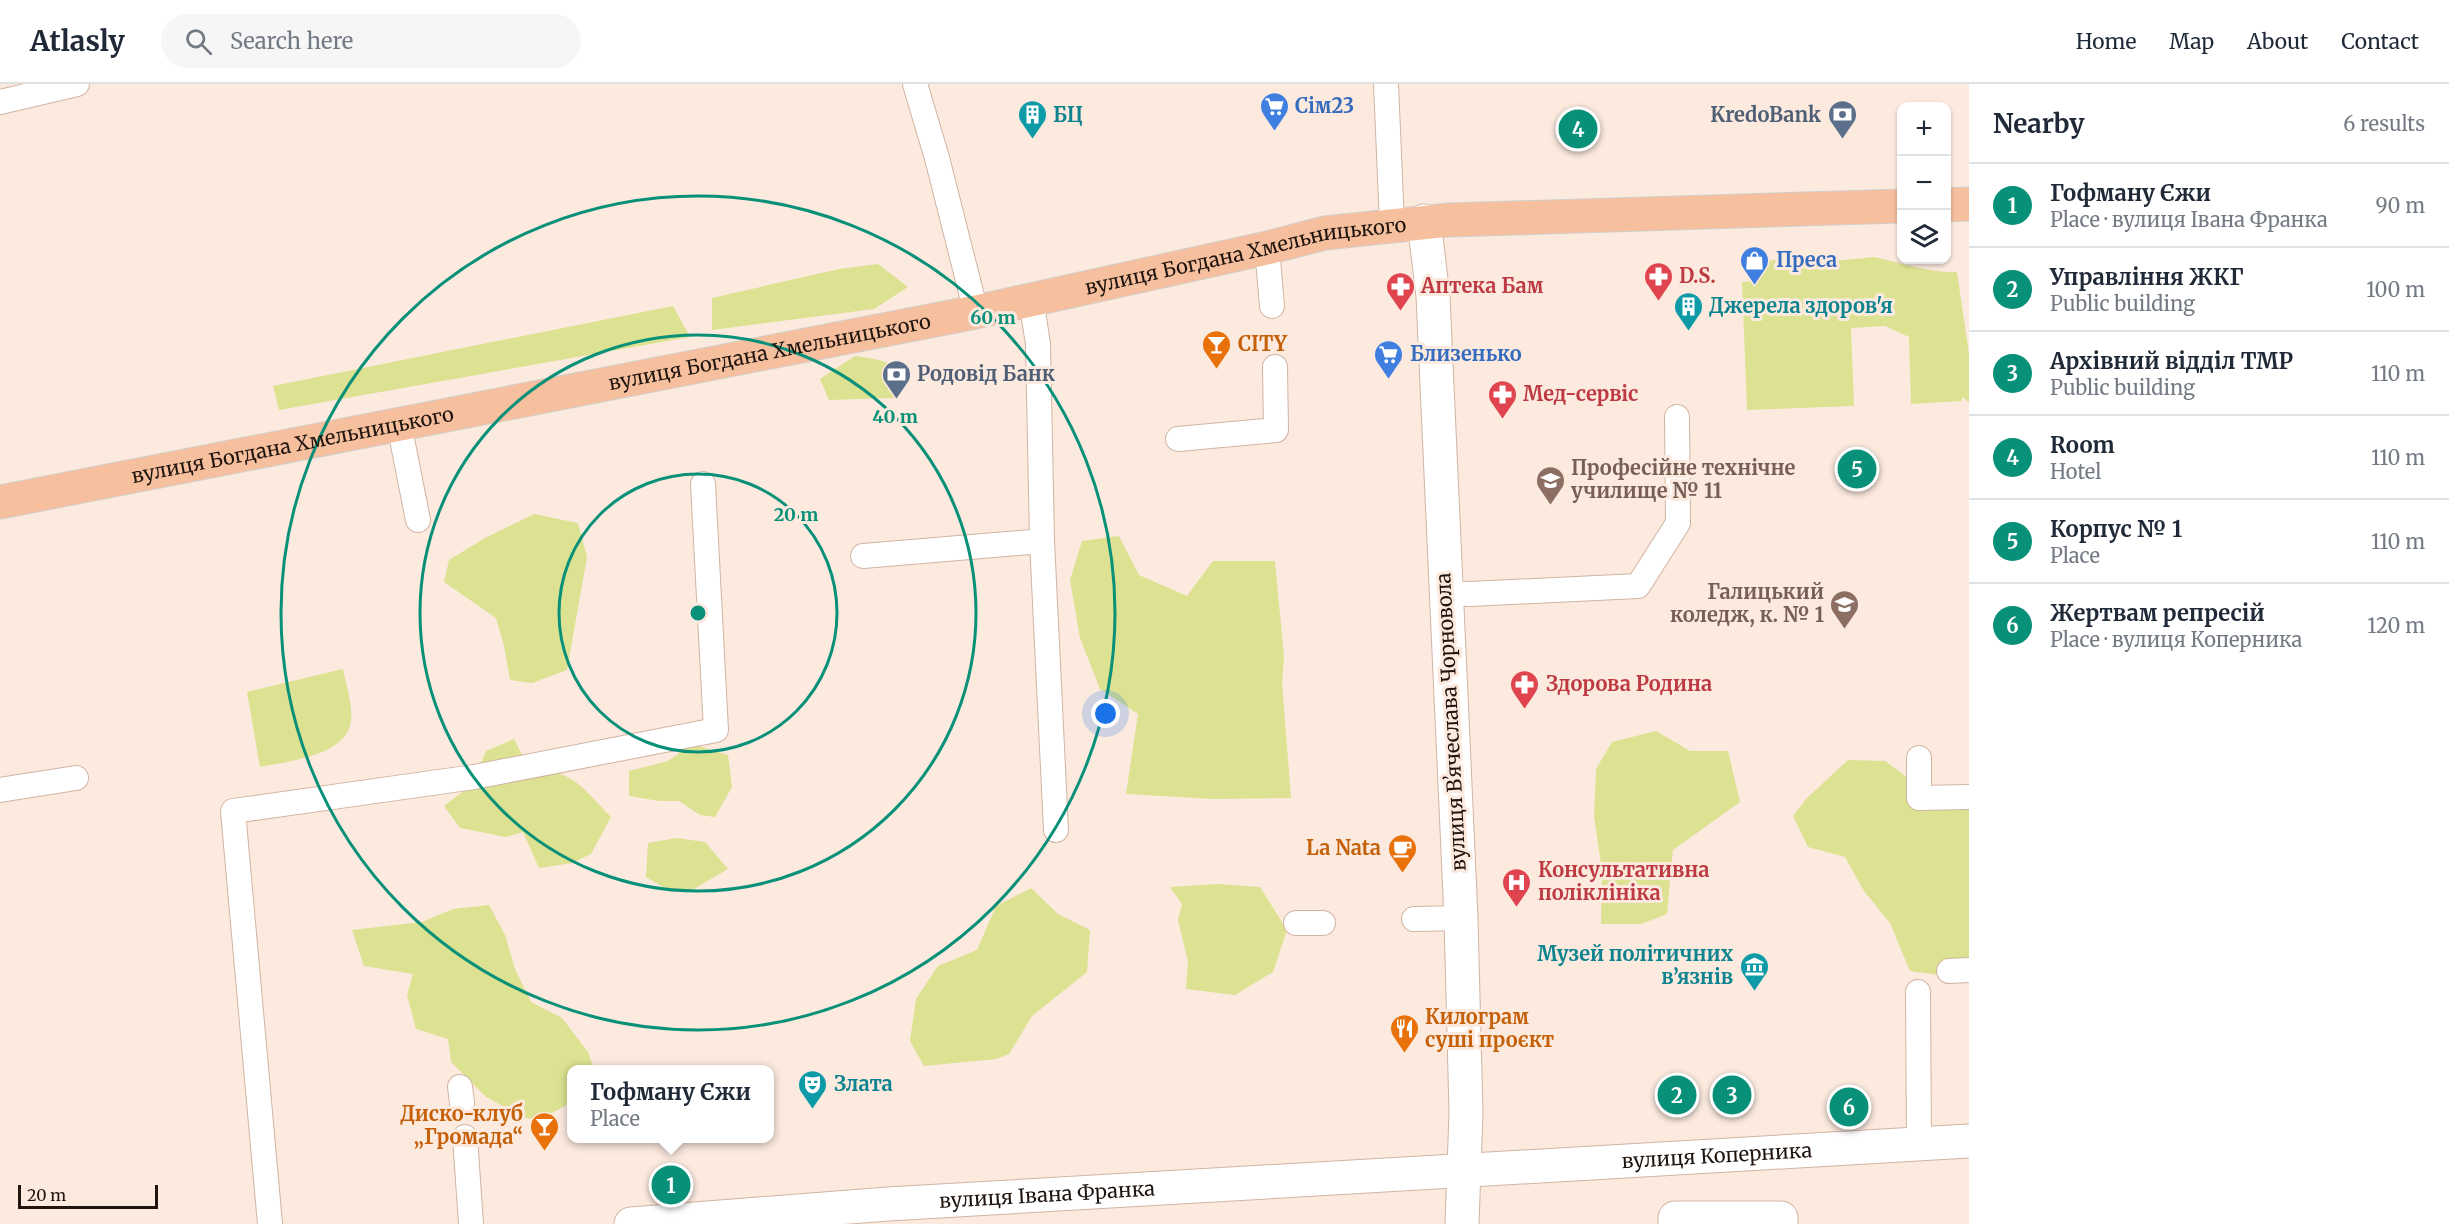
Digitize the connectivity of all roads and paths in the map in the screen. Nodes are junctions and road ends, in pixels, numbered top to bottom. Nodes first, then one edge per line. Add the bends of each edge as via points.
1 (77, 84) edge
2 (915, 84) edge
3 (1386, 84) edge
4 (0, 102) edge
5 (1969, 204) edge
6 (1951, 205) edge
7 (1897, 206) edge
8 (1408, 223) junction
9 (1267, 248) junction
10 (1031, 298) junction
11 (1272, 306) dead end
12 (976, 312) junction
13 (1275, 367) dead end
14 (1677, 417) dead end
15 (399, 424) junction
16 (1178, 439) dead end
17 (703, 484) dead end
18 (0, 502) edge
19 (418, 520) dead end
20 (1042, 541) junction
21 (864, 556) dead end
22 (1445, 593) junction
23 (1919, 758) dead end
24 (76, 778) dead end
25 (0, 790) edge
26 (1969, 797) edge
27 (1056, 830) dead end
28 (1461, 918) junction
29 (1414, 920) dead end
30 (1296, 923) dead end
31 (1323, 923) dead end
32 (1918, 992) dead end
33 (465, 1137) dead end
34 (1969, 1142) edge
35 (1919, 1144) junction
36 (1463, 1170) junction
37 (270, 1224) edge
38 (471, 1224) edge
39 (631, 1224) edge
40 (1462, 1224) edge
41 (1675, 1224) edge
42 (1780, 1224) edge

1 - 4 lane
2 - 12 lane
3 - 8 lane
5 - 6 main road
7 - 8 main road, вулиця Богдана Хмельницького
8 - 9 main road, вулиця Богдана Хмельницького via 1325,233
8 - 22 street, вулиця Вʼячеслава Чорновола via 1433,296
9 - 10 main road, вулиця Богдана Хмельницького
9 - 11 lane
10 - 12 main road, вулиця Богдана Хмельницького
10 - 20 lane via 1038,344
12 - 15 main road, вулиця Богдана Хмельницького
13 - 16 lane via 1276,430
14 - 22 lane via 1678,523 1638,586
15 - 18 main road, вулиця Богдана Хмельницького
15 - 19 lane
17 - 37 lane via 716,730 474,777 233,811
20 - 21 lane
20 - 27 lane
22 - 28 street, вулиця Вʼячеслава Чорновола
23 - 26 lane via 1920,798
24 - 25 lane
28 - 29 lane
28 - 36 street, вулиця Вʼячеслава Чорновола via 1466,1113
30 - 31 lane
32 - 35 lane
33 - 38 lane
34 - 35 street, вулиця Коперника
35 - 36 street, вулиця Коперника
36 - 39 street, вулиця Івана Франка via 844,1207
36 - 40 street, вулиця Вʼячеслава Чорновола
41 - 42 street via 1675,1218 1781,1218

